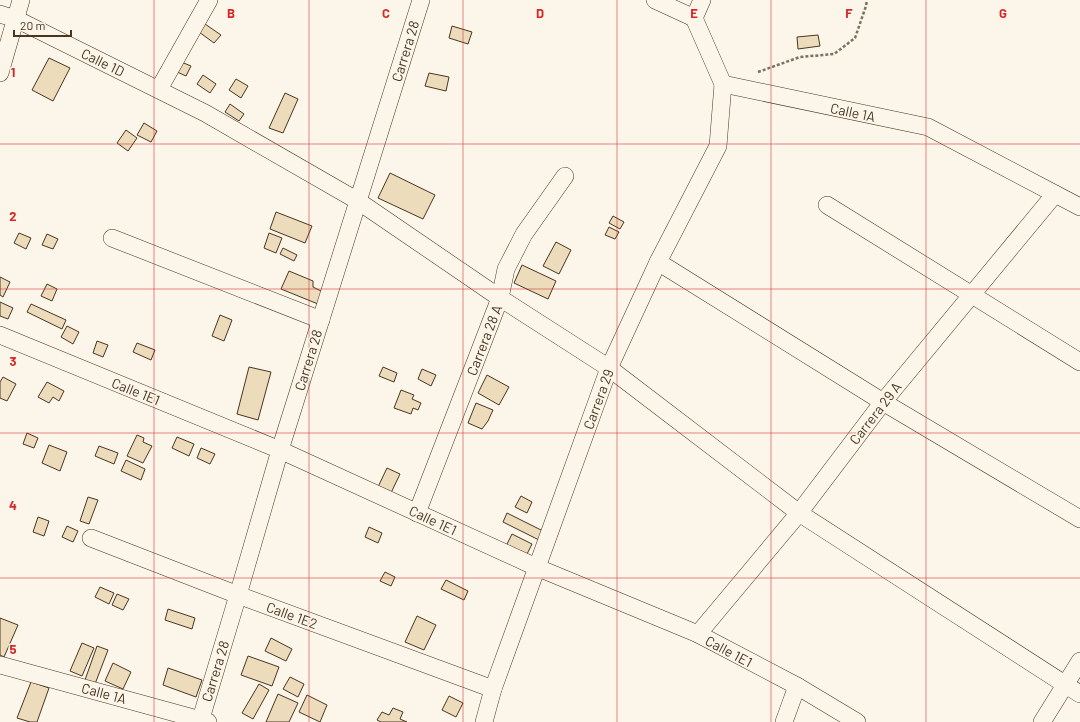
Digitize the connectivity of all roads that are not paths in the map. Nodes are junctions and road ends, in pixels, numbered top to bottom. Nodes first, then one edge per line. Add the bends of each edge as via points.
1 (21, 0) edge
2 (209, 0) edge
3 (421, 0) edge
4 (655, 0) edge
5 (702, 0) edge
6 (8, 16) edge
7 (694, 18) junction
8 (0, 73) edge
9 (723, 84) junction
10 (159, 89) junction
11 (565, 176) dead end
12 (1055, 194) junction
13 (358, 201) junction
14 (827, 205) dead end
15 (1080, 208) edge
16 (112, 238) dead end
17 (658, 262) junction
18 (971, 296) junction
19 (500, 298) junction
20 (320, 320) junction
21 (0, 335) edge
22 (1080, 362) edge
23 (609, 368) junction
24 (882, 402) junction
25 (280, 450) junction
26 (417, 513) junction
27 (799, 513) junction
28 (1080, 519) edge
29 (91, 538) dead end
30 (536, 567) junction
31 (238, 595) junction
32 (698, 634) junction
33 (1080, 661) edge
34 (0, 665) edge
35 (1065, 685) junction
36 (797, 686) junction
37 (493, 689) junction
38 (1080, 694) edge
39 (203, 721) edge
40 (484, 722) edge
41 (784, 722) edge
42 (858, 722) edge
43 (1042, 722) edge

1 - 6 street
2 - 10 street
3 - 13 street, Carrera 28
4 - 7 street
5 - 7 street
6 - 8 street
6 - 10 street, Calle 1D
7 - 9 street
9 - 12 street, Calle 1A via 928,128
9 - 17 street, Carrera 29 via 718,146
10 - 13 street, Calle 1D
11 - 19 street, Carrera 28 A via 524,234 506,269
12 - 15 street, Calle 1A
12 - 18 street, Carrera 29 A
13 - 19 street, Calle 1D
13 - 20 street, Carrera 28
14 - 18 street
16 - 20 street
17 - 23 street, Carrera 29
17 - 24 street
18 - 22 street
18 - 24 street, Carrera 29 A
19 - 23 street, Calle 1D
19 - 26 street, Carrera 28 A
20 - 25 street, Carrera 28
21 - 25 street, Calle 1E1
23 - 27 street, Calle 1D
23 - 30 street, Carrera 29
24 - 27 street, Carrera 29 A
24 - 28 street
25 - 26 street, Calle 1E1
25 - 31 street, Carrera 28
26 - 30 street, Calle 1E1
27 - 32 street, Carrera 29 A
27 - 35 street, Calle 1D
29 - 31 street, Calle 1E2
30 - 32 street, Calle 1E1
30 - 37 street, Carrera 29
31 - 37 street, Calle 1E2
31 - 39 street, Carrera 28
32 - 36 street, Calle 1E1
33 - 35 street
34 - 39 street, Calle 1A
35 - 38 street, Calle 1D
35 - 43 street
36 - 41 street
36 - 42 street, Calle 1E1
37 - 40 street, Carrera 29

